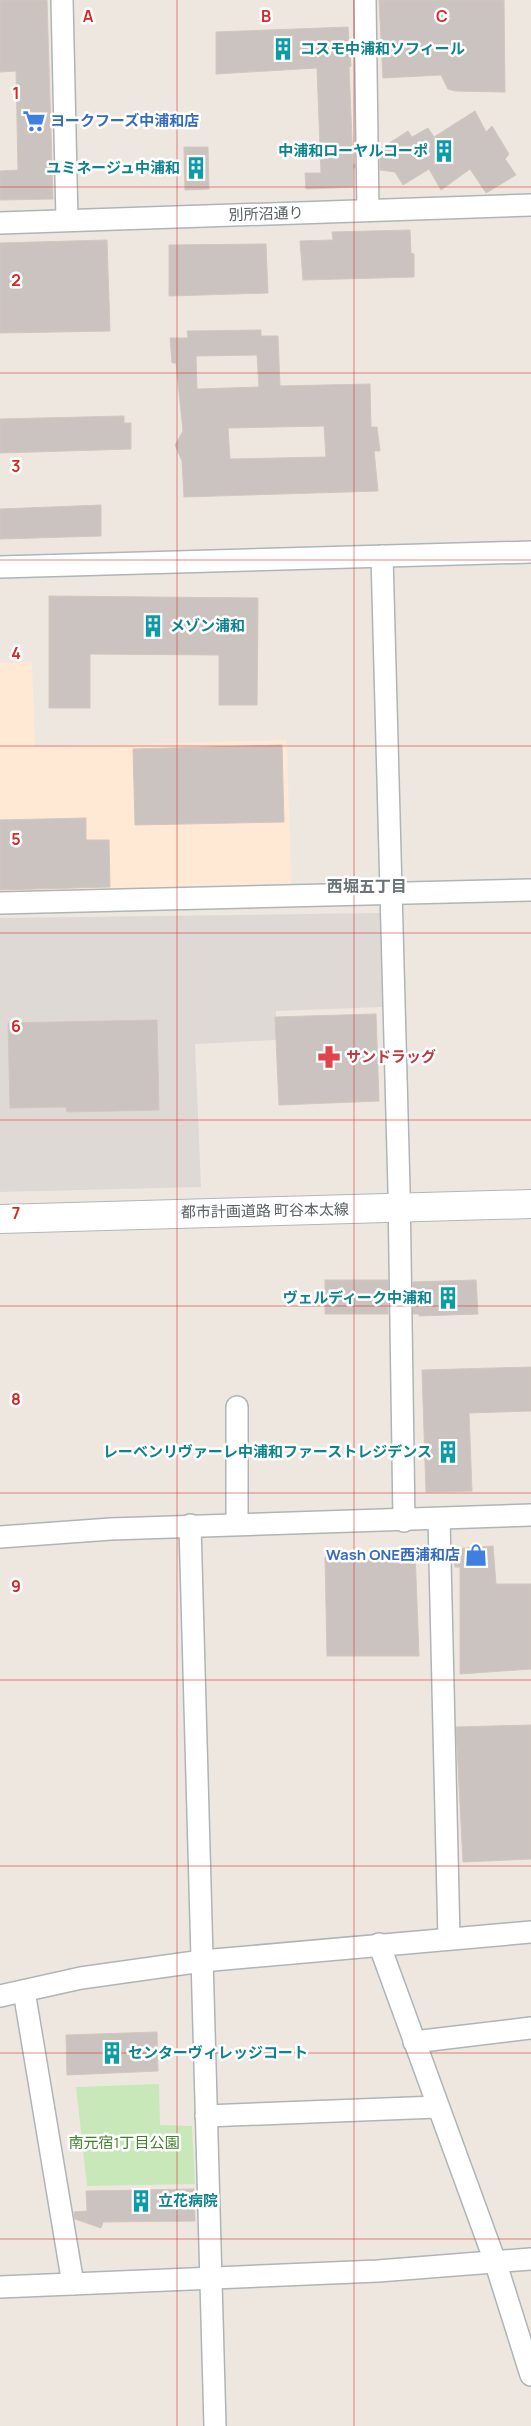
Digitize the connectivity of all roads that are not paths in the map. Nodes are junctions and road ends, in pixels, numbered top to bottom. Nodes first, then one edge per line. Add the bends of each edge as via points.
1 (62, 0) edge
2 (365, 0) edge
3 (531, 204) edge
4 (368, 210) junction
5 (67, 220) junction
6 (0, 223) edge
7 (531, 552) edge
8 (382, 556) junction
9 (0, 567) edge
10 (531, 890) edge
11 (390, 892) junction
12 (0, 903) edge
13 (531, 1204) edge
14 (399, 1208) junction
15 (0, 1219) edge
16 (237, 1407) dead end
17 (531, 1515) edge
18 (438, 1519) junction
19 (404, 1521) junction
20 (237, 1524) junction
21 (190, 1525) junction
22 (0, 1537) edge
23 (531, 1932) edge
24 (449, 1938) junction
25 (379, 1944) junction
26 (202, 1961) junction
27 (24, 1991) junction
28 (0, 1996) edge
29 (531, 2028) edge
30 (414, 2042) junction
31 (437, 2107) junction
32 (206, 2116) junction
33 (531, 2260) edge
34 (496, 2264) junction
35 (211, 2277) junction
36 (73, 2284) junction
37 (0, 2288) edge
38 (531, 2376) edge
39 (215, 2426) edge

1 - 5 street
2 - 4 street
3 - 4 street, 別所沼通り
4 - 5 street, 別所沼通り
5 - 6 street, 別所沼通り
7 - 8 street
8 - 9 street
8 - 11 street
10 - 11 street
11 - 12 street
11 - 14 street
13 - 14 street, 都市計画道路 町谷本太線
14 - 15 street, 都市計画道路 町谷本太線
14 - 19 street
16 - 20 street
17 - 18 street
18 - 19 street
18 - 24 street
19 - 20 street
20 - 21 street
21 - 22 street
21 - 26 street
23 - 24 street
24 - 25 street
25 - 26 street
25 - 30 street
26 - 27 street via 82,1978
26 - 32 street
27 - 28 street
27 - 36 street
29 - 30 street
30 - 31 street
31 - 32 street
31 - 34 street
32 - 35 street
33 - 34 street
34 - 35 street
34 - 38 street
35 - 36 street
35 - 39 street
36 - 37 street

